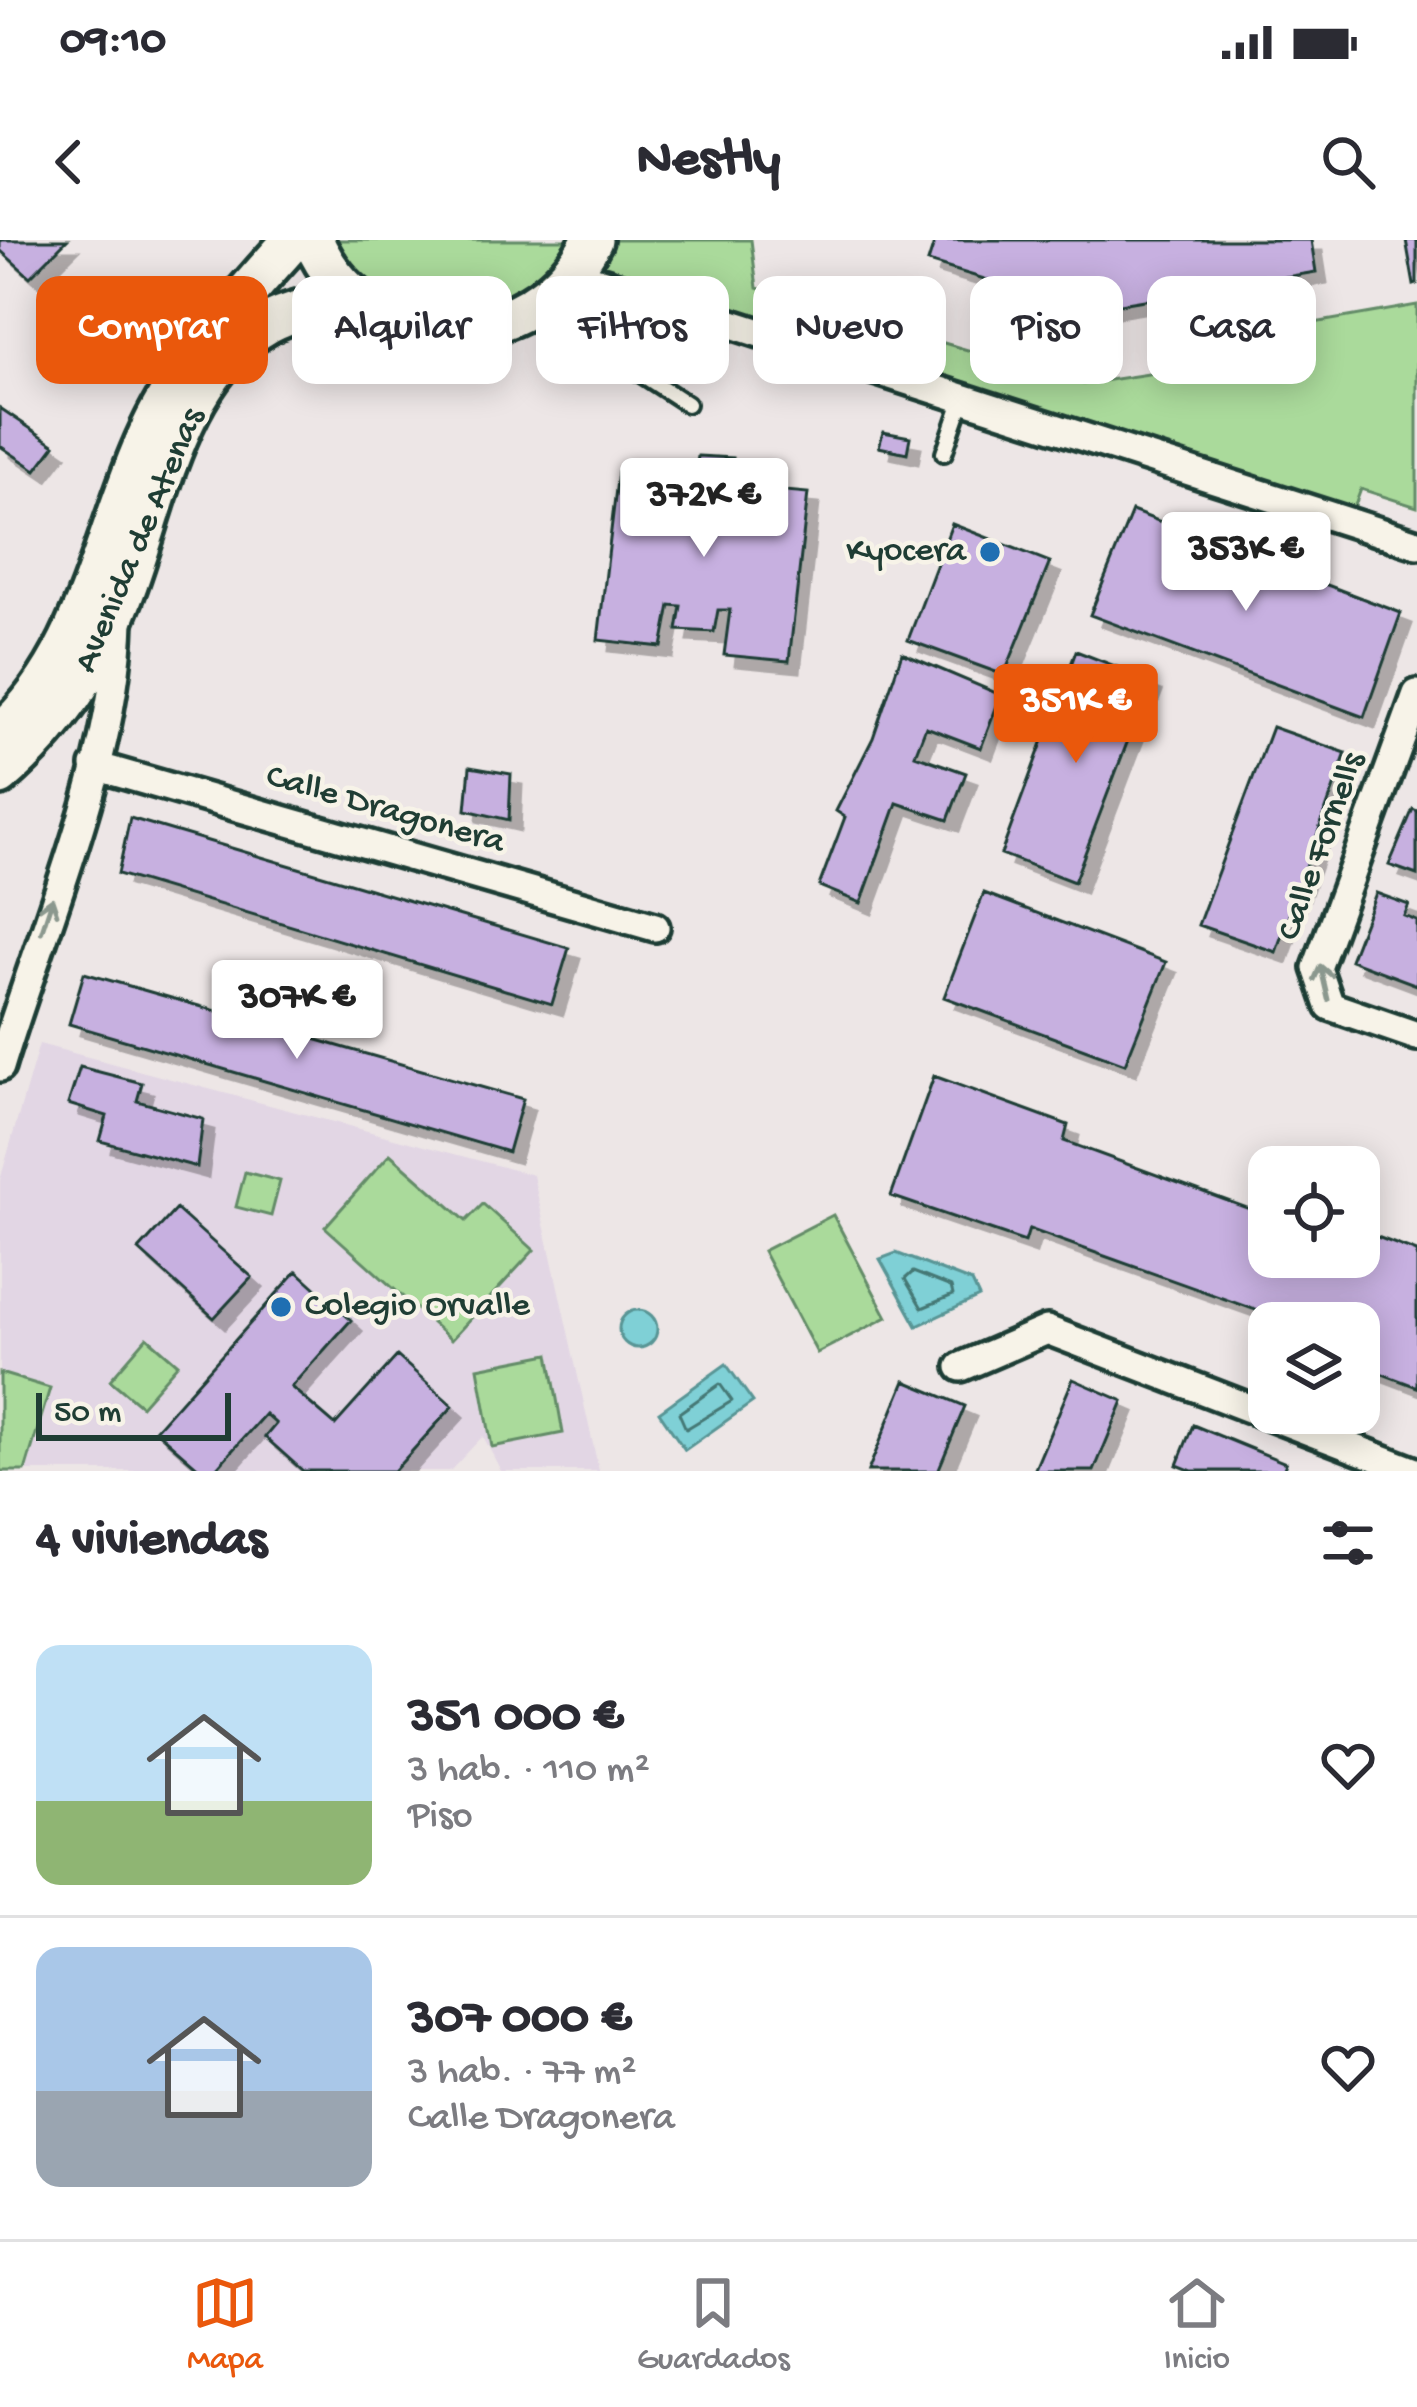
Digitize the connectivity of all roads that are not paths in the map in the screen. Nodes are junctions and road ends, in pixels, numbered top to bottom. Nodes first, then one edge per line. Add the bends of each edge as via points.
1 (292, 240) edge
2 (313, 240) edge
3 (582, 256) edge
4 (334, 276) edge
5 (292, 316) edge
6 (656, 384) edge
7 (963, 398) junction
8 (687, 404) dead end
9 (944, 453) dead end
10 (1417, 544) edge
11 (120, 605) junction
12 (1417, 694) edge
13 (0, 734) edge
14 (95, 766) junction
15 (0, 775) edge
16 (655, 927) dead end
17 (10, 991) edge
18 (1417, 1036) edge
19 (0, 1067) edge
20 (961, 1367) dead end
21 (1413, 1471) edge

1 - 13 main road, Avenida de Atenas via 201,343 167,396 54,666
2 - 4 main road
3 - 7 street
5 - 11 main road, Avenida de Atenas via 267,323 233,352 200,396
6 - 8 lane
7 - 9 lane
7 - 10 street
11 - 14 street via 118,670
11 - 15 main road, Avenida de Atenas via 78,691
18 -> 12 street, Calle Fornells via 1330,1006 1318,968
14 - 16 street, Calle Dragonera
17 -> 14 street
17 - 19 street
20 - 21 street via 1048,1330

